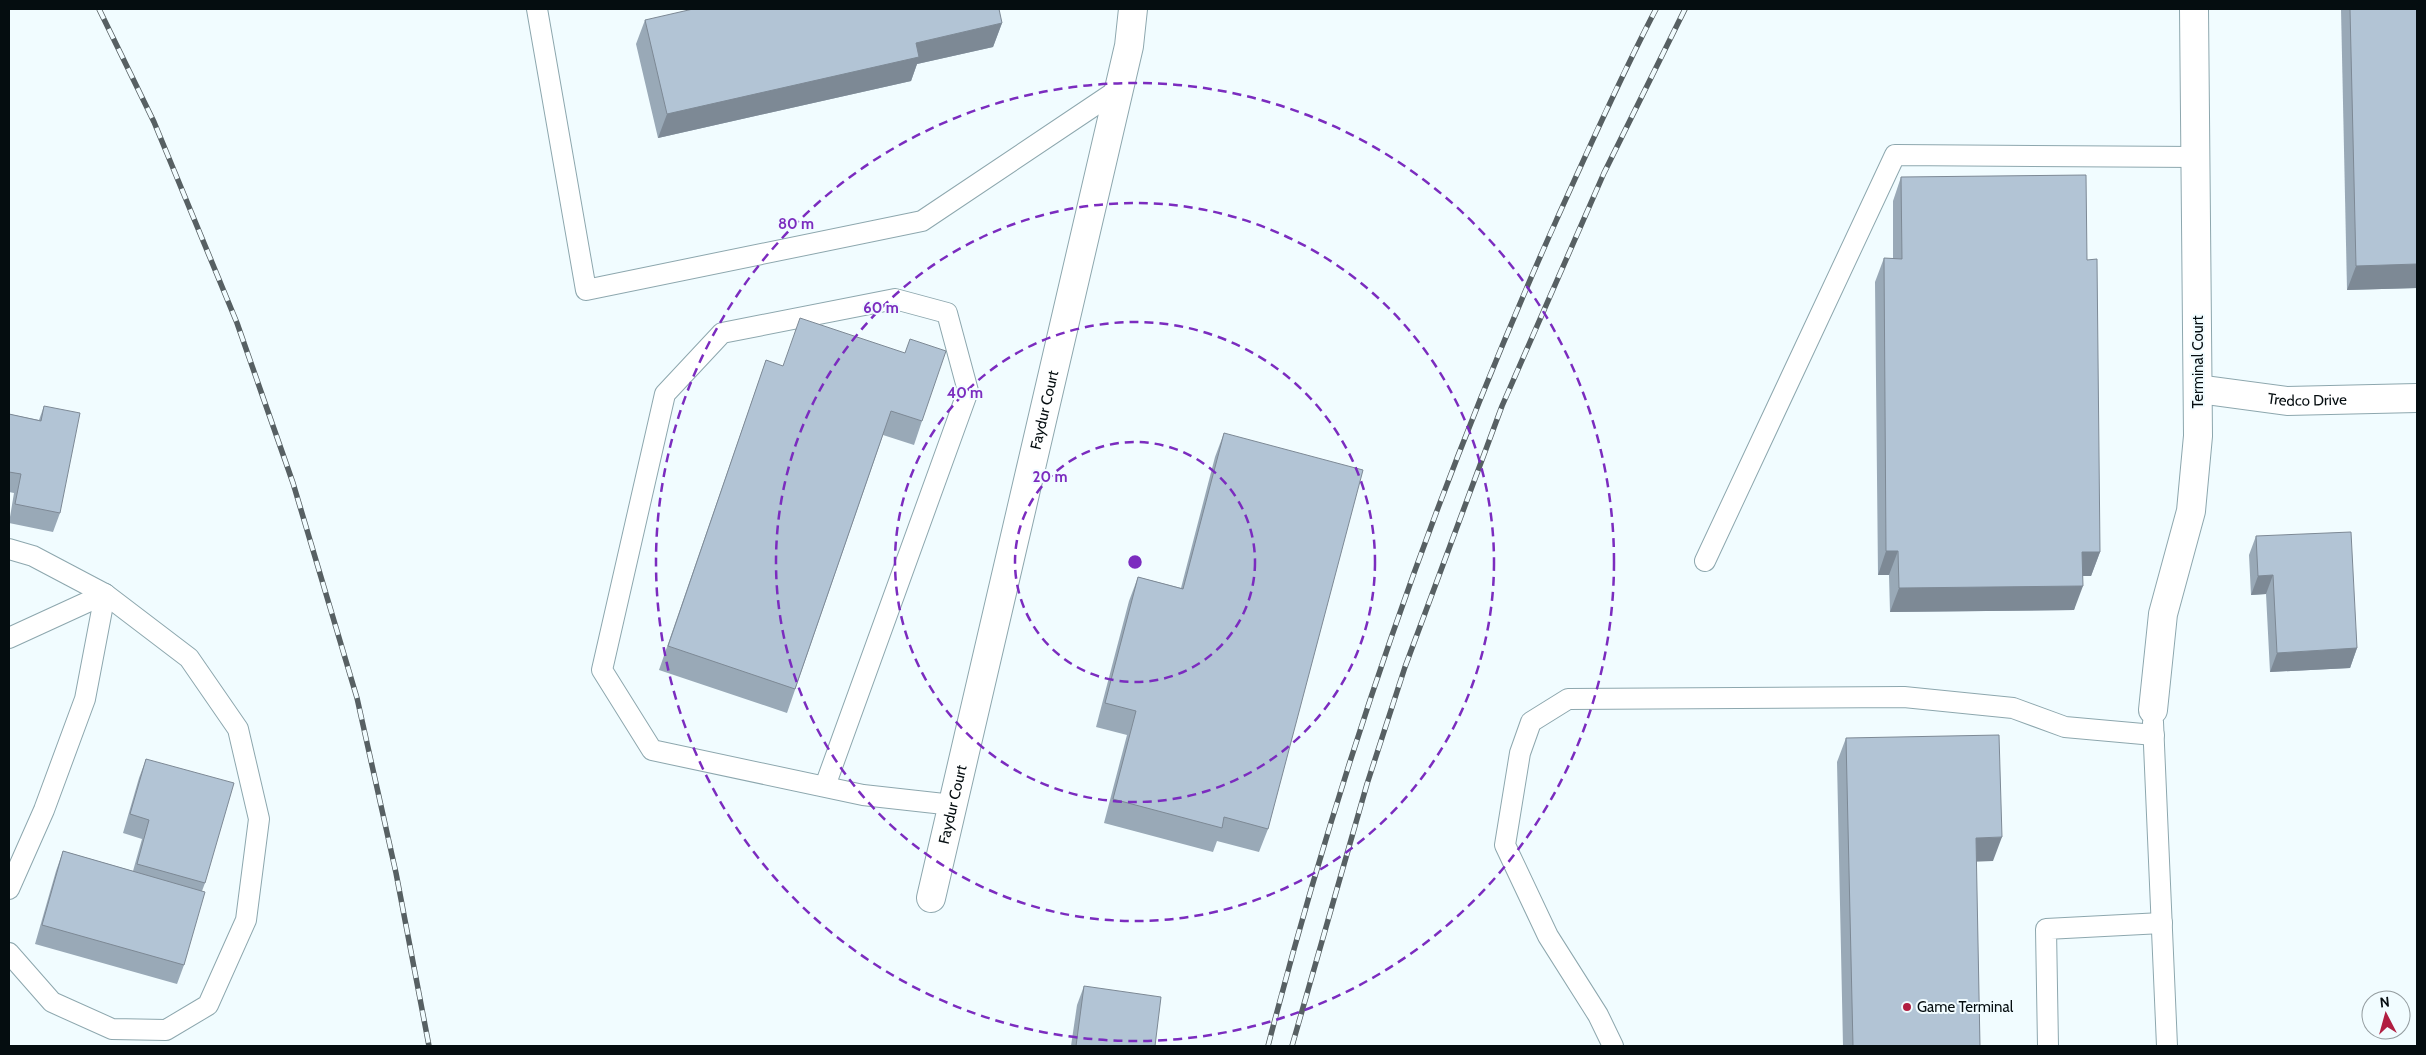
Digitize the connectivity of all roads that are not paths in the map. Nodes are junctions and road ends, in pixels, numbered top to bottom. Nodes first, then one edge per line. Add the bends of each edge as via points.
1 (537, 9) edge
2 (1133, 9) edge
3 (2194, 9) edge
4 (1119, 89) junction
5 (2196, 157) junction
6 (2198, 389) junction
7 (2417, 398) edge
8 (9, 549) edge
9 (1705, 561) dead end
10 (105, 594) junction
11 (9, 638) edge
12 (2153, 722) junction
13 (825, 786) junction
14 (953, 805) junction
15 (9, 889) edge
16 (932, 898) dead end
17 (2162, 923) junction
18 (9, 953) edge
19 (1613, 1046) edge
20 (2048, 1046) edge
21 (2167, 1046) edge

1 - 4 lane via 586,290 922,221
2 - 4 street, Faydur Court
3 - 5 street, Terminal Court
4 - 14 street, Faydur Court
5 - 6 street, Terminal Court
5 - 9 lane via 1895,155
6 - 7 street, Tredco Drive via 2287,401
6 - 12 street, Terminal Court via 2198,436 2191,510 2163,614
8 - 10 lane via 34,556
10 - 11 lane
10 - 15 lane via 85,699 44,810
10 - 18 lane via 190,658 238,729 259,819 246,920 208,1005 166,1030 112,1029 52,1002
12 - 17 lane
12 - 19 lane via 2064,727 2013,708 1904,697 1568,699 1531,722 1520,753 1505,845 1548,936 1598,1015
13 - 13 lane via 652,750 602,670 665,394 722,333 895,298 948,313 968,391
13 - 14 lane
14 - 16 street, Faydur Court
17 - 20 lane via 2046,930
17 - 21 lane

